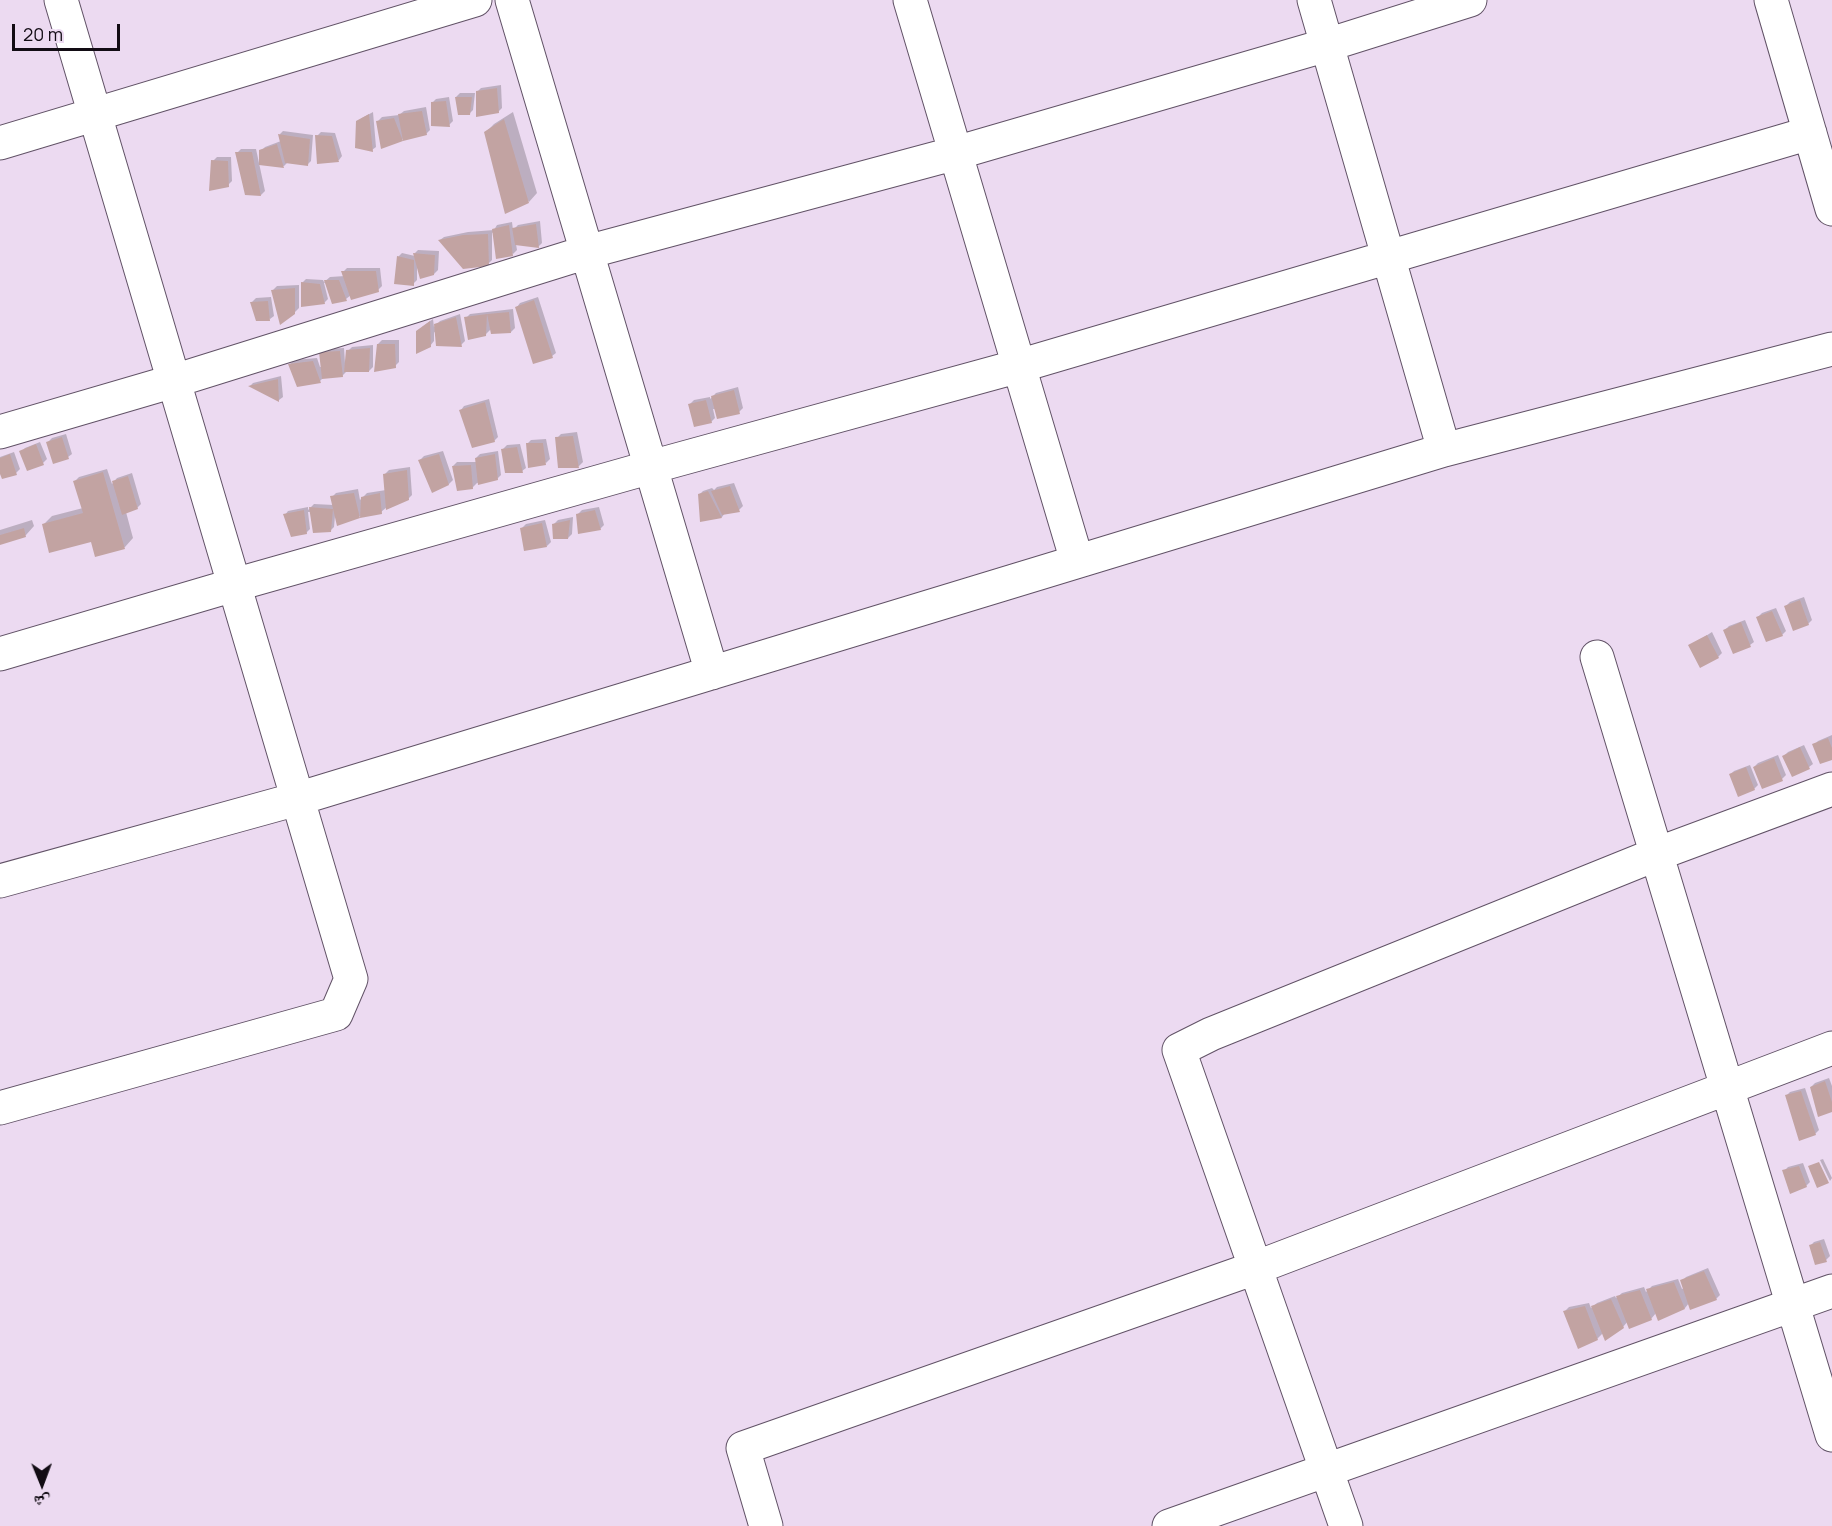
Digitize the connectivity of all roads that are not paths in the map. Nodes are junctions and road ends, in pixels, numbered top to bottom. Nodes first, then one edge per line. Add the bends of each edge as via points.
1 (61, 0) edge
2 (475, 0) edge
3 (512, 0) edge
4 (910, 0) edge
5 (1314, 0) edge
6 (1470, 0) edge
7 (1771, 0) edge
8 (1327, 45) junction
9 (96, 114) junction
10 (1810, 133) junction
11 (0, 143) edge
12 (956, 153) junction
13 (1832, 209) edge
14 (587, 252) junction
15 (1388, 256) junction
16 (1832, 349) edge
17 (1019, 366) junction
18 (174, 381) junction
19 (0, 432) edge
20 (1444, 450) junction
21 (651, 467) junction
22 (1077, 561) junction
23 (234, 585) junction
24 (0, 654) edge
25 (1597, 657) dead end
26 (712, 673) junction
27 (1832, 789) edge
28 (297, 799) junction
29 (1657, 854) junction
30 (0, 881) edge
31 (1832, 1048) edge
32 (1727, 1088) junction
33 (0, 1108) edge
34 (1255, 1268) junction
35 (1832, 1291) edge
36 (1793, 1305) junction
37 (1832, 1435) edge
38 (1327, 1470) junction
39 (766, 1526) edge
40 (1169, 1526) edge
41 (1346, 1526) edge

1 - 9 street
2 - 9 street
3 - 14 street
4 - 12 street
5 - 8 street
6 - 8 street
7 - 10 street
8 - 12 street
8 - 15 street
9 - 11 street
9 - 18 street
10 - 13 street
10 - 15 street
12 - 14 street
12 - 17 street
14 - 18 street
14 - 21 street
15 - 17 street
15 - 20 street
16 - 20 street
17 - 21 street
17 - 22 street
18 - 19 street
18 - 23 street
20 - 22 street
21 - 23 street
21 - 26 street
22 - 26 street
23 - 24 street
23 - 28 street
25 - 29 street
26 - 28 street
27 - 29 street
28 - 30 street
28 - 33 street via 351,979 336,1014
29 - 32 street
29 - 34 street via 1179,1050
31 - 32 street
32 - 34 street
32 - 36 street
34 - 38 street
34 - 39 street via 743,1448
35 - 36 street
36 - 37 street
36 - 38 street
38 - 40 street
38 - 41 street

